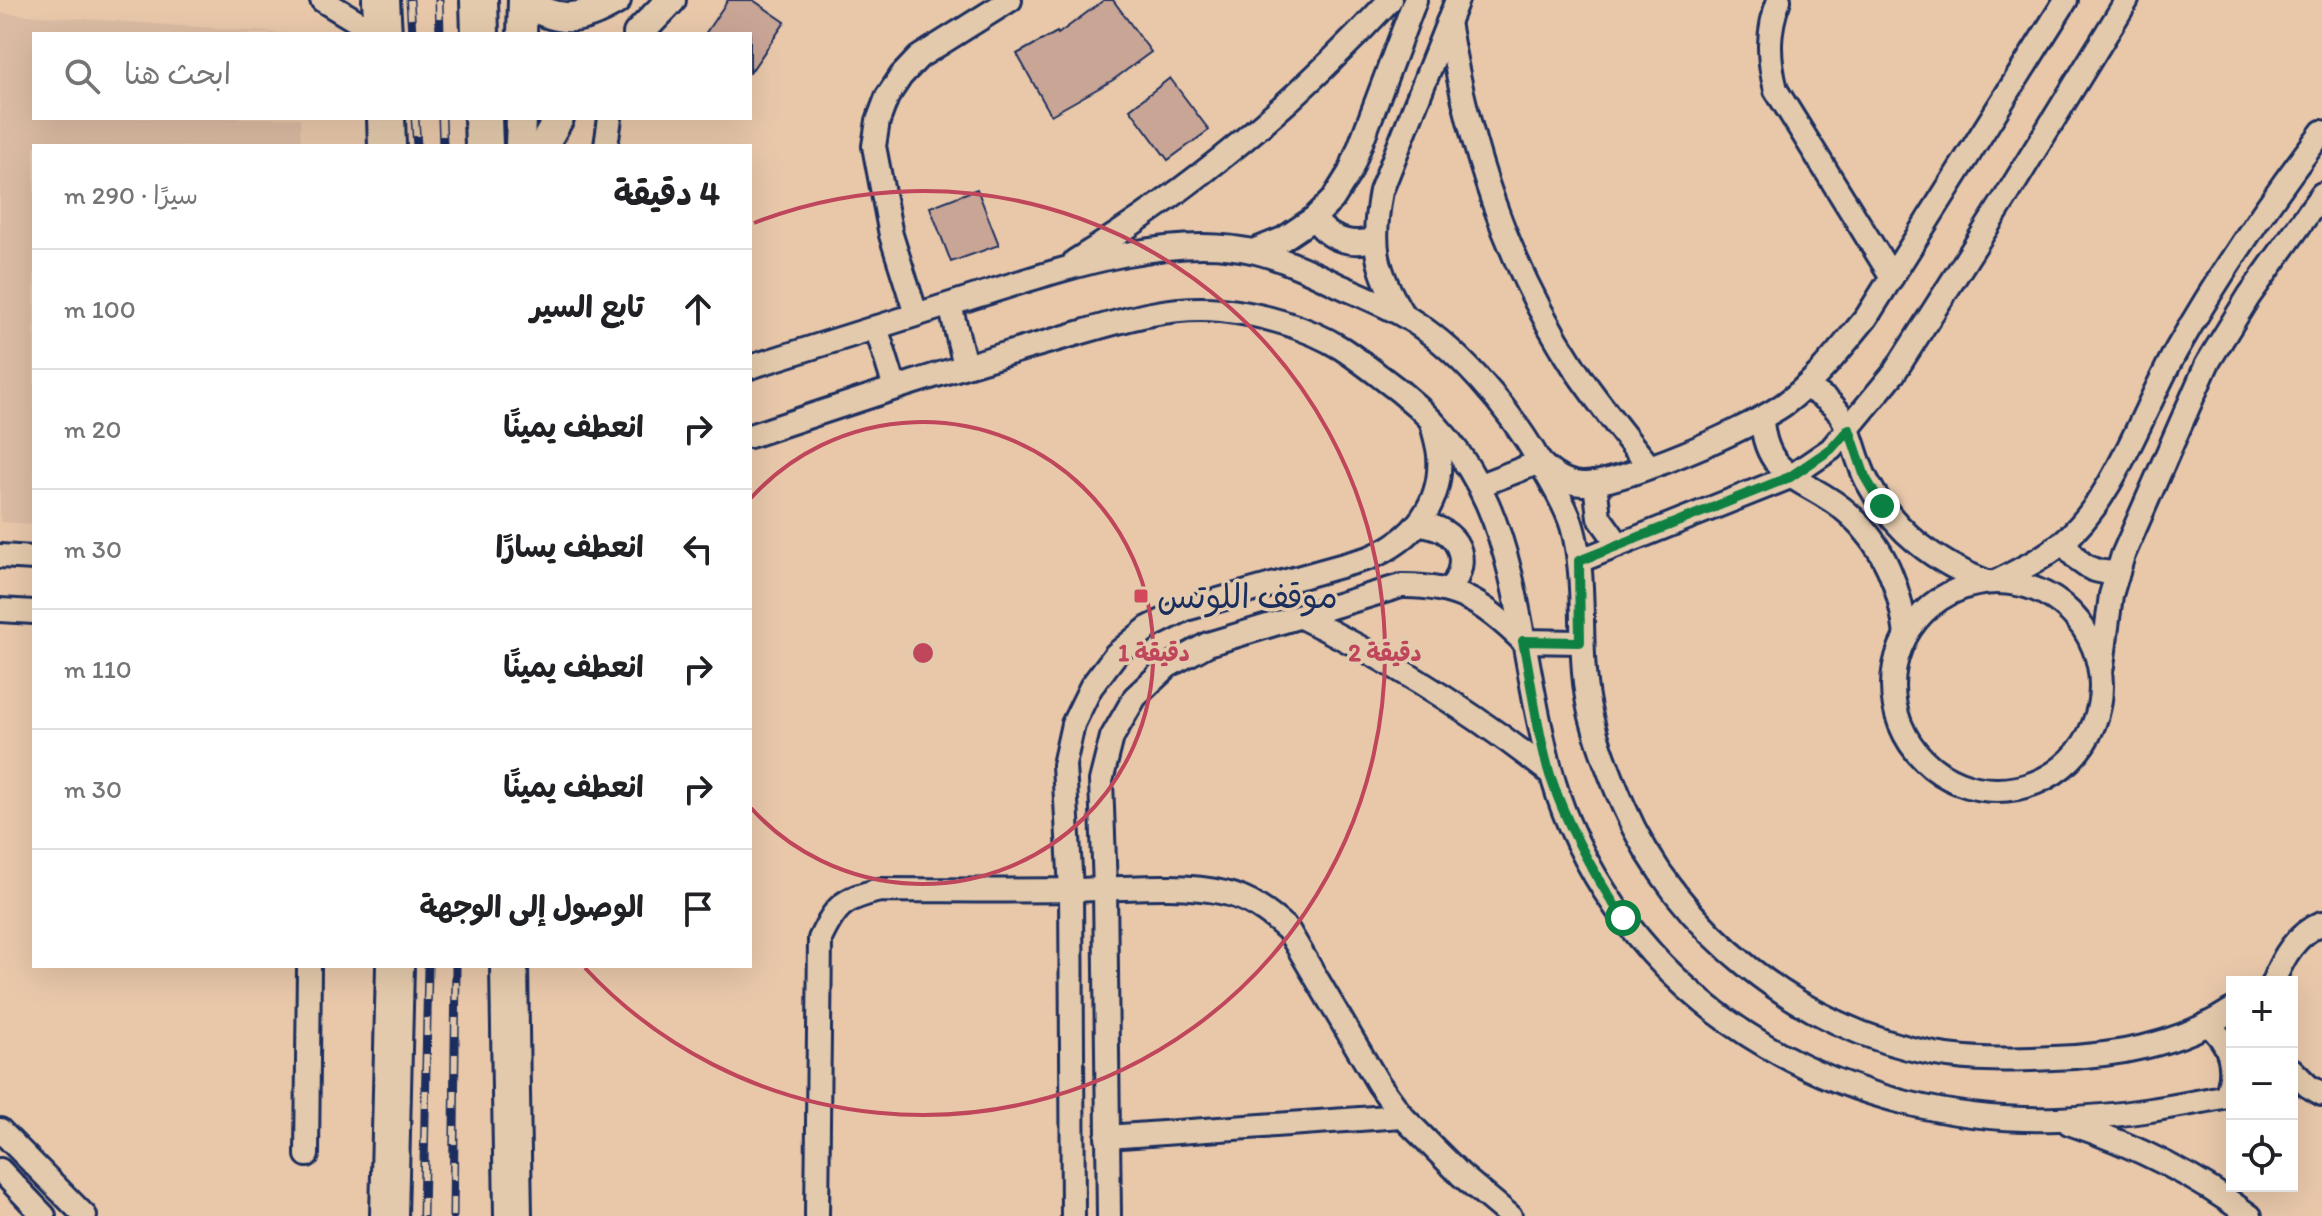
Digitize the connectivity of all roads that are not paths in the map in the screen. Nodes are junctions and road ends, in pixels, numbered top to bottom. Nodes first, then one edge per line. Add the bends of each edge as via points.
1 (322, 0) edge
2 (381, 0) edge
3 (479, 0) edge
4 (523, 0) edge
5 (616, 0) edge
6 (671, 0) edge
7 (1010, 0) edge
8 (1390, 0) edge
9 (1415, 0) edge
10 (1457, 0) edge
11 (1779, 0) edge
12 (2066, 0) edge
13 (2127, 0) edge
14 (1448, 22) junction
15 (567, 27) edge
16 (377, 32) edge
17 (380, 32) edge
18 (480, 32) edge
19 (522, 32) edge
20 (640, 32) edge
21 (386, 120) edge
22 (483, 120) edge
23 (521, 120) edge
24 (558, 120) edge
25 (610, 120) edge
26 (2322, 132) edge
27 (387, 144) edge
28 (484, 144) edge
29 (520, 144) edge
30 (544, 144) edge
31 (606, 144) edge
32 (2322, 194) edge
33 (1314, 218) junction
34 (1376, 239) junction
35 (1253, 251) junction
36 (1059, 271) junction
37 (1892, 277) junction
38 (950, 305) junction
39 (916, 314) junction
40 (1403, 315) junction
41 (876, 327) junction
42 (965, 365) junction
43 (752, 366) edge
44 (1805, 387) junction
45 (895, 388) junction
46 (1431, 418) junction
47 (1762, 419) junction
48 (1849, 429) junction
49 (752, 435) edge
50 (1540, 462) junction
51 (1649, 466) junction
52 (1790, 477) junction
53 (1595, 483) junction
54 (1480, 485) junction
55 (1420, 524) junction
56 (2065, 541) junction
57 (1619, 545) junction
58 (0, 556) edge
59 (32, 558) edge
60 (1579, 561) junction
61 (2118, 572) junction
62 (1992, 582) junction
63 (1449, 590) junction
64 (0, 610) edge
65 (32, 612) edge
66 (1301, 617) junction
67 (1906, 635) junction
68 (1523, 641) junction
69 (1580, 642) junction
70 (2101, 683) junction
71 (1549, 772) junction
72 (1105, 888) junction
73 (1071, 890) junction
74 (2319, 919) edge
75 (309, 968) edge
76 (395, 968) edge
77 (509, 968) edge
78 (2276, 976) edge
79 (2226, 1013) edge
80 (2207, 1024) junction
81 (2227, 1048) edge
82 (2298, 1076) edge
83 (2322, 1094) edge
84 (2226, 1096) edge
85 (1402, 1116) junction
86 (2056, 1119) junction
87 (1074, 1120) junction
88 (0, 1130) edge
89 (1108, 1137) junction
90 (1074, 1153) junction
91 (307, 1155) dead end
92 (0, 1170) edge
93 (390, 1199) edge
94 (44, 1216) edge
95 (85, 1216) edge
96 (375, 1216) edge
97 (513, 1216) edge
98 (817, 1216) edge
99 (1073, 1216) edge
100 (1109, 1216) edge
101 (1510, 1216) edge
102 (2250, 1216) edge

1 - 16 street
2 - 17 main road
3 - 18 main road
4 - 15 street
4 - 19 street
5 - 15 street
6 - 20 street
7 - 39 street via 919,57 887,97 878,121 874,146 891,235
8 - 36 street via 1247,140 1139,222
9 - 33 street via 1350,172
10 - 14 street
11 - 37 street via 1768,41 1776,90
12 - 37 street
13 - 48 street via 1894,373
14 - 34 street via 1381,191
14 - 51 street via 1473,143 1516,259 1574,367
21 - 27 main road
22 - 28 main road
23 - 29 street
24 - 30 street
25 - 31 street
26 - 56 street via 2210,295 2102,496
32 - 61 street via 2207,364
33 - 34 street via 1327,233 1346,242
33 - 35 street
34 - 40 street via 1386,287
35 - 36 street via 1202,246 1151,251
35 - 40 street
36 - 38 street
37 - 44 street via 1866,318
38 - 39 street
38 - 42 street
39 - 41 street
40 - 50 street via 1449,350 1490,392
41 - 43 street
41 - 45 street
42 - 45 street
42 - 46 street via 1152,313 1218,309 1282,322 1340,347
44 - 47 street
44 - 48 street via 1827,399
45 - 49 street
46 - 54 street
46 - 55 street via 1439,455 1436,491
47 - 51 street
47 - 52 street via 1768,452
48 - 52 street via 1831,449
48 - 62 street via 1865,477 1903,532 1947,565
50 - 53 street via 1563,480
50 - 54 street
50 - 60 street via 1571,522
51 - 53 street
52 - 57 street
52 - 67 street via 1826,496 1867,532 1895,580
53 - 57 street via 1599,517
54 - 68 street via 1510,566
55 - 63 street via 1446,531 1461,553 1457,580
55 - 73 street via 1389,550 1369,558 1186,609 1148,628 1116,654 1091,687 1073,724 1064,765
56 - 61 street via 2082,564 2099,572
56 - 62 street via 2045,557
57 - 60 street
58 - 59 street
60 - 69 street
61 - 70 street
62 - 67 street via 1940,598
62 - 70 street via 2023,585 2069,611 2086,632
63 - 66 street via 1401,586
63 - 68 street via 1474,600
64 - 65 street
66 - 71 street via 1430,687
66 - 72 street via 1208,644 1168,666 1135,697 1112,737 1101,781
67 - 70 street via 1896,660 1897,716 1927,763 1976,788 2004,790 2057,772 2091,732
68 - 69 street
68 - 71 street
69 - 80 street via 1588,707 1624,807 1652,859 1696,917 1773,986 1823,1016 1878,1039 1934,1054 1993,1060 2093,1057 2158,1045
71 - 86 street via 1568,824 1623,918 1684,986 1728,1022 1776,1053 1880,1097 1998,1117
72 - 73 street
72 - 85 street via 1204,889 1270,914 1288,930
72 - 89 street
73 - 87 street
73 - 98 street via 880,890 853,896 832,914 820,939
74 - 78 street via 2296,941
75 - 91 street
76 - 93 main road
77 - 97 main road
79 - 80 street
80 - 81 street
82 - 83 street
84 - 86 street via 2135,1113
85 - 89 street
85 - 101 street
86 - 102 street via 2170,1164
87 - 89 street via 1094,1111
87 - 90 street
88 - 95 street
89 - 90 street via 1104,1160 1091,1165
89 - 100 street
90 - 99 street
92 - 94 street
93 - 96 street

